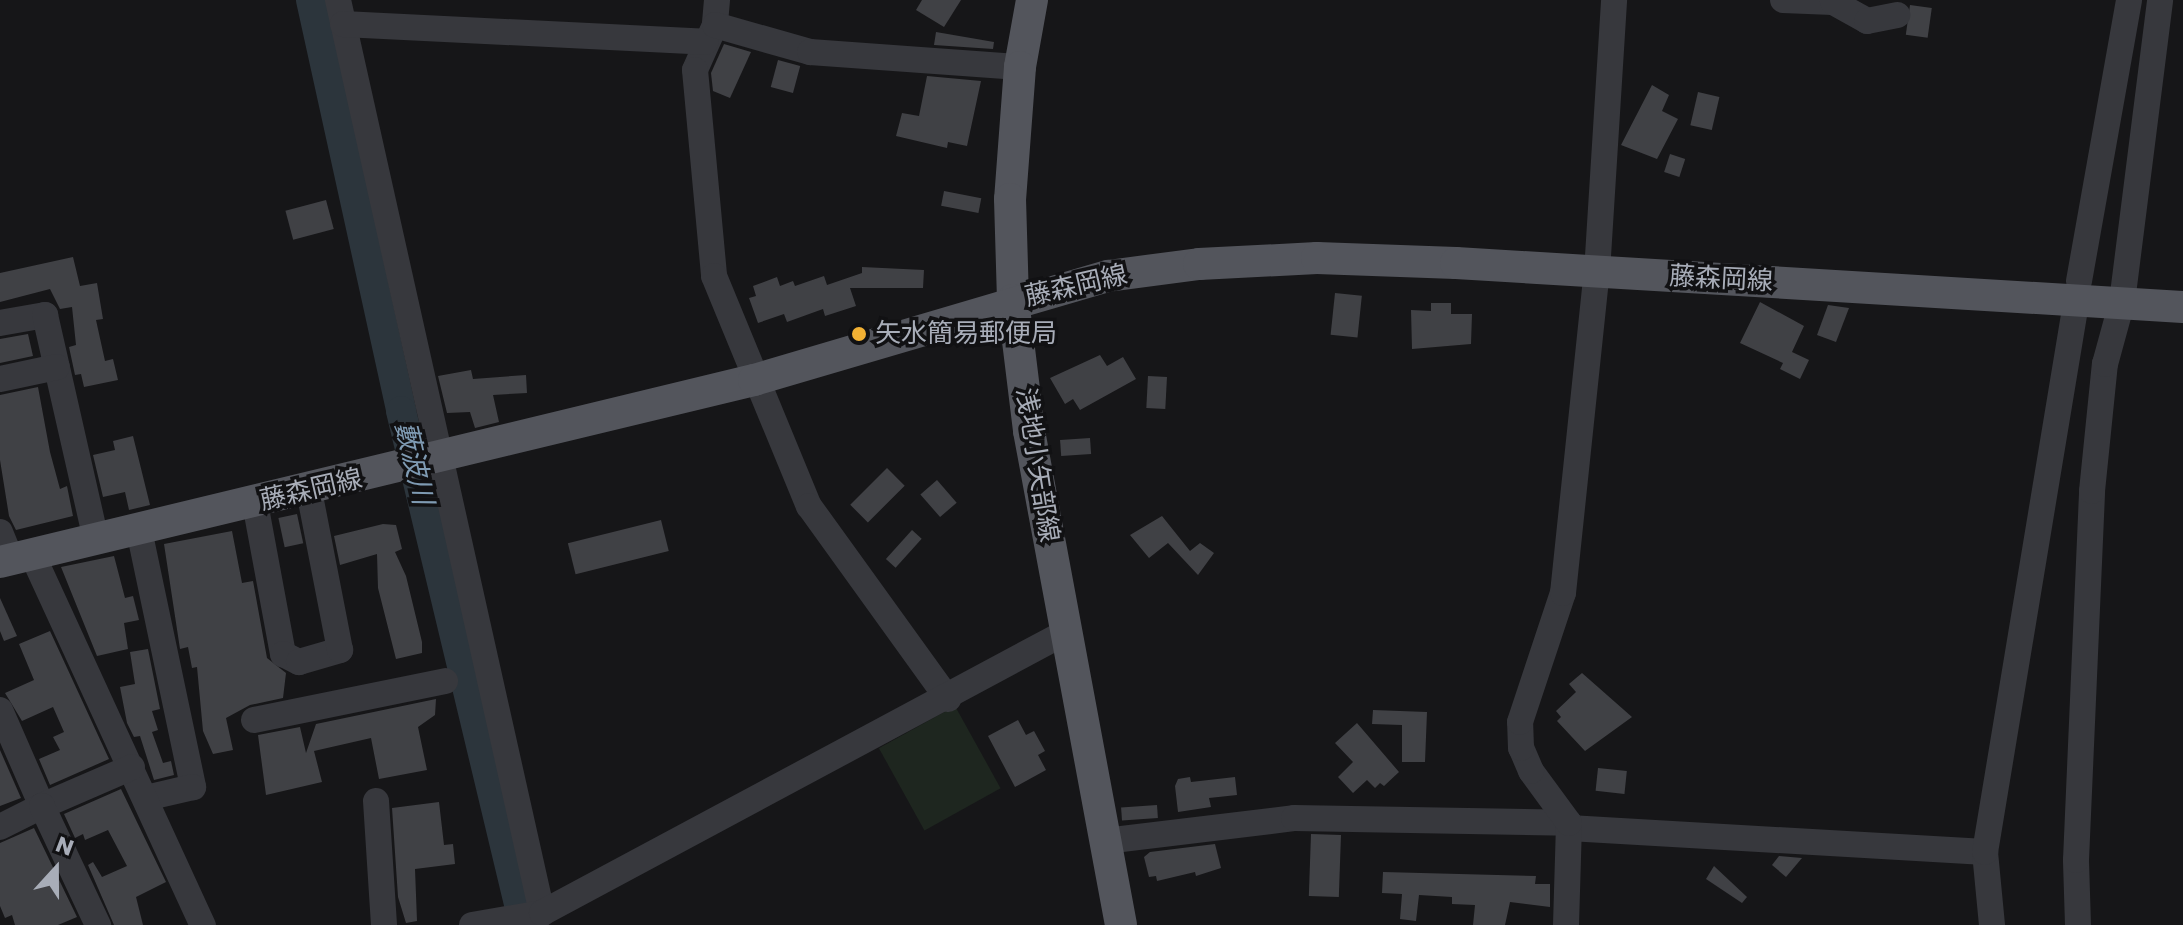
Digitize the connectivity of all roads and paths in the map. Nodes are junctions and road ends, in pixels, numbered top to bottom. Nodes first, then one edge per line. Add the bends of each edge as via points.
1 (1032, 0) edge
2 (1614, 0) edge
3 (1783, 0) edge
4 (2129, 0) edge
5 (2160, 0) edge
6 (340, 12) edge
7 (1897, 15) dead end
8 (713, 23) edge
9 (1020, 67) junction
10 (1597, 272) junction
11 (2079, 281) dead end
12 (1013, 300) junction
13 (2128, 302) junction
14 (2183, 307) edge
15 (2074, 315) dead end
16 (0, 323) edge
17 (57, 367) junction
18 (0, 379) edge
19 (754, 380) junction
20 (441, 459) junction
21 (309, 490) junction
22 (255, 503) junction
23 (139, 530) junction
24 (96, 540) junction
25 (11, 552) edge
26 (1066, 632) junction
27 (445, 681) dead end
28 (948, 699) junction
29 (0, 710) edge
30 (254, 720) dead end
31 (132, 767) junction
32 (146, 798) junction
33 (376, 801) dead end
34 (42, 806) junction
35 (1569, 825) junction
36 (0, 827) edge
37 (1105, 841) junction
38 (1985, 852) junction
39 (542, 913) junction
40 (98, 925) edge
41 (203, 925) edge
42 (384, 925) edge
43 (472, 925) edge
44 (1121, 925) edge
45 (1566, 925) edge
46 (1992, 925) edge
47 (2078, 925) edge

1 - 9 main road, 浅地小矢部線
2 - 10 street
3 - 7 street via 1833,2 1867,21
4 - 11 street
5 - 13 street
6 - 8 street
6 - 20 street
8 - 9 street via 810,52
8 - 19 street via 695,70 714,276
9 - 12 main road, 浅地小矢部線 via 1010,199
10 - 12 main road, 藤森岡線 via 1317,258 1108,276
10 - 13 main road, 藤森岡線
10 - 35 street via 1563,593 1520,722 1521,748 1531,771
12 - 19 main road, 藤森岡線
12 - 26 main road, 浅地小矢部線 via 1029,431
13 - 14 main road, 藤森岡線
13 - 47 street via 2105,364 2092,491 2076,860
15 - 38 street
16 - 17 street via 45,315
17 - 18 street
17 - 24 street
19 - 20 main road, 藤森岡線
19 - 28 street via 809,506
20 - 21 main road, 藤森岡線
20 - 39 street
21 - 22 main road, 藤森岡線
21 - 22 street via 340,650 299,662 283,654
22 - 23 main road, 藤森岡線
23 - 24 main road, 藤森岡線
23 - 32 street via 193,787
24 - 25 main road, 藤森岡線
25 - 31 street
26 - 28 street
26 - 37 main road, 浅地小矢部線
27 - 30 street
28 - 39 street
29 - 34 street
31 - 32 street
31 - 34 street
32 - 41 street
33 - 42 street
34 - 36 street
34 - 40 street
35 - 37 street via 1294,818
35 - 38 street
35 - 45 street
37 - 44 main road, 浅地小矢部線
38 - 46 street
39 - 43 street

